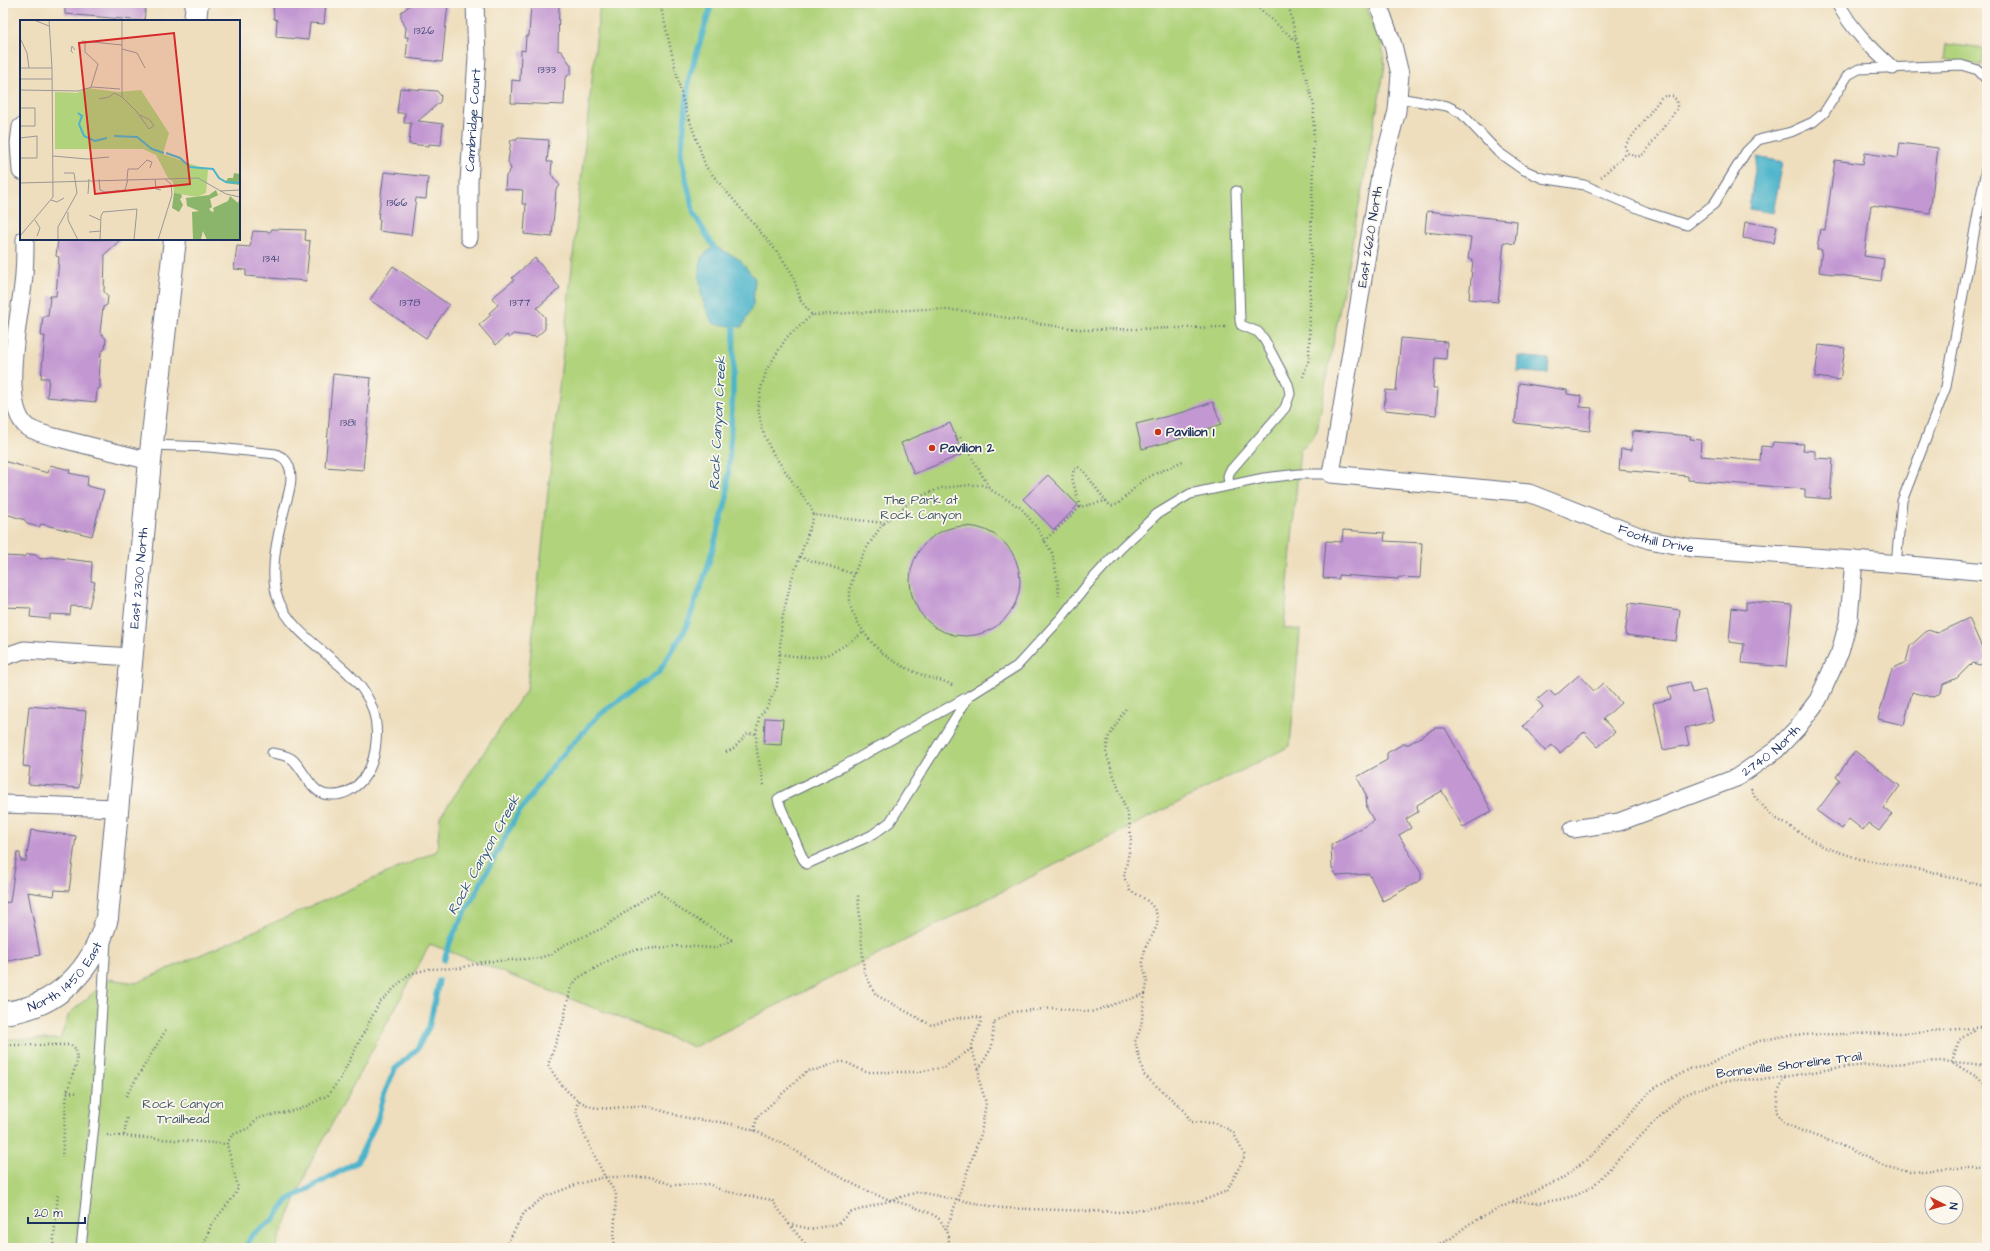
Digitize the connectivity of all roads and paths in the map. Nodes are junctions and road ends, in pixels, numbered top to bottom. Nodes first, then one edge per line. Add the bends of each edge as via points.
1 (197, 3) edge
2 (475, 3) edge
3 (660, 3) edge
4 (1253, 3) edge
5 (1288, 3) edge
6 (1378, 3) edge
7 (1838, 3) edge
8 (196, 20) edge
9 (1297, 42) junction
10 (1893, 68) junction
11 (1987, 80) edge
12 (1398, 98) junction
13 (20, 135) edge
14 (1627, 153) junction
15 (20, 157) edge
16 (1987, 164) edge
17 (1590, 187) junction
18 (1236, 191) dead end
19 (469, 238) dead end
20 (25, 240) edge
21 (175, 240) edge
22 (812, 314) junction
23 (1241, 325) junction
24 (1289, 390) junction
25 (957, 439) dead end
26 (151, 453) junction
27 (1185, 460) dead end
28 (1332, 474) junction
29 (1228, 484) junction
30 (990, 490) junction
31 (1105, 500) junction
32 (1080, 506) junction
33 (814, 515) junction
34 (884, 523) junction
35 (1044, 541) junction
36 (800, 557) junction
37 (1854, 560) junction
38 (1896, 564) junction
39 (1987, 572) edge
40 (854, 574) junction
41 (1059, 596) dead end
42 (864, 632) junction
43 (780, 654) junction
44 (3, 657) edge
45 (131, 657) junction
46 (953, 686) dead end
47 (969, 696) junction
48 (1126, 708) dead end
49 (756, 734) junction
50 (726, 752) dead end
51 (272, 753) dead end
52 (1745, 774) junction
53 (764, 785) dead end
54 (3, 804) edge
55 (117, 808) junction
56 (1573, 829) dead end
57 (1987, 887) edge
58 (858, 895) dead end
59 (107, 918) junction
60 (1146, 994) junction
61 (3, 1013) edge
62 (1987, 1026) edge
63 (167, 1028) dead end
64 (1976, 1028) junction
65 (3, 1045) edge
66 (971, 1049) junction
67 (1952, 1062) junction
68 (1987, 1065) edge
69 (979, 1070) junction
70 (1785, 1078) junction
71 (1987, 1086) edge
72 (67, 1092) junction
73 (78, 1093) dead end
74 (126, 1096) dead end
75 (578, 1100) junction
76 (127, 1117) dead end
77 (754, 1131) junction
78 (124, 1136) junction
79 (106, 1142) dead end
80 (227, 1144) junction
81 (62, 1157) dead end
82 (1987, 1169) edge
83 (605, 1177) junction
84 (58, 1193) dead end
85 (957, 1199) junction
86 (894, 1200) junction
87 (1512, 1202) junction
88 (789, 1224) junction
89 (946, 1230) junction
90 (53, 1248) edge
91 (82, 1248) edge
92 (203, 1248) edge
93 (501, 1248) edge
94 (615, 1248) edge
95 (814, 1248) edge
96 (950, 1248) edge
97 (1433, 1248) edge

1 - 8 street
2 - 19 street, Cambridge Court via 477,57 469,182
3 - 22 path via 683,101 706,167 789,268 801,301
4 - 9 path
5 - 9 path
6 - 12 street, East 2620 North via 1400,74
7 - 10 street via 1856,32
9 - 24 path via 1314,106 1310,351 1304,376 1298,386
10 - 11 lane via 1961,65 1978,70
10 - 17 lane via 1859,69 1848,75 1824,113 1813,122 1791,132 1758,140 1746,152 1714,204 1687,225 1647,212
12 - 17 lane via 1447,106 1461,114 1498,152 1522,169 1542,178
12 - 28 street, East 2620 North via 1380,175
13 - 15 street
14 - 14 path via 1637,157 1644,154 1677,109 1677,100 1673,96 1661,98 1625,146
14 - 17 path
16 - 38 lane via 1946,387 1902,501
18 - 23 lane
20 - 26 street via 24,284 8,376 11,400 16,414 26,426 48,436
21 - 26 street, East 2300 North
22 - 23 path via 928,309 967,311 1086,330
22 - 33 path via 787,337 767,369 758,406 762,430 772,452
23 - 24 lane via 1258,332 1261,336
24 - 29 lane via 1290,398 1285,408 1230,471
25 - 30 path via 960,437
26 - 45 street, East 2300 North
26 - 51 lane via 209,447 276,454 284,458 289,467 290,483 277,539 274,570 277,598 289,620 359,684 371,704 378,730 376,751 368,773 357,787 341,794 320,794 291,758
27 - 31 path via 1144,479 1118,504 1109,506
28 - 29 lane via 1298,474
28 - 37 street, Foothill Drive via 1529,492 1649,540 1691,548
29 - 47 lane via 1190,494 1157,514 1116,553 1017,666
30 - 34 path via 983,486 970,485 941,488 914,499
30 - 35 path via 1021,508
31 - 32 path
31 - 32 path via 1083,470 1078,468 1074,469 1072,475
32 - 35 path
33 - 34 path
33 - 36 path
34 - 40 path via 869,544
35 - 41 path via 1052,553
36 - 40 path
36 - 43 path via 785,603
37 - 38 street, Foothill Drive
37 - 52 street, 2740 North via 1849,618 1830,677 1818,700 1797,728 1776,750
38 - 39 street, Foothill Drive
40 - 42 path via 850,602 852,612
42 - 43 path via 826,656 798,657
42 - 46 path via 874,645 895,662
43 - 49 path via 777,686 766,709 759,717
44 - 45 street via 24,650
45 - 55 street, East 2300 North
47 - 47 lane via 840,768 778,799 807,864 872,834 890,822
48 - 60 path via 1108,738 1106,753 1129,818 1131,842 1124,877 1130,891 1153,905 1157,918 1156,928 1145,946 1142,964 1147,982
49 - 50 path via 748,733 733,749
49 - 53 path
52 - 56 street, 2740 North via 1619,822
52 - 57 path via 1755,797 1772,816 1824,847 1860,859 1925,870
54 - 55 street
55 - 59 street, East 2300 North
58 - 66 path via 864,972 876,994 931,1025 956,1018 981,1018
59 - 61 street, North 1450 East via 97,948 70,983 36,1006
59 - 91 lane via 96,1106
60 - 69 path via 1091,1012 1053,1008 1012,1012 994,1022 992,1046
60 - 85 path via 1141,1027 1135,1042 1144,1075 1184,1110 1191,1122 1216,1123 1233,1132 1245,1156 1227,1191 1202,1201 1121,1212 1000,1208
62 - 64 path
63 - 74 path
64 - 67 path via 1959,1040
64 - 87 path via 1902,1033 1789,1035 1735,1050 1707,1066 1690,1069 1653,1090 1590,1158 1560,1180
65 - 72 path via 74,1047 77,1062
66 - 69 path
66 - 77 path via 945,1067 918,1072 866,1072 845,1062 807,1071 757,1117
67 - 68 path, Bonneville Shoreline Trail
67 - 70 path, Bonneville Shoreline Trail via 1836,1068
67 - 71 path
69 - 85 path via 979,1080 986,1103 981,1134
70 - 82 path via 1778,1092 1776,1111 1784,1123 1899,1170 1910,1172
70 - 87 path, Bonneville Shoreline Trail via 1733,1080 1682,1096 1593,1186 1577,1195 1562,1199 1540,1203
72 - 73 path
72 - 81 path
75 - 77 path via 594,1107 641,1106
75 - 80 path via 548,1065 563,1022 570,987 578,978 618,955 633,950 679,946 715,948 732,940 681,910 658,891 603,928 545,956 483,962 461,968 429,969 409,974 379,1004 340,1079 328,1094 301,1109 258,1118 249,1128 232,1135
75 - 83 path via 576,1111 584,1134
76 - 78 path
77 - 86 path via 843,1180
78 - 79 path via 107,1134
78 - 80 path
80 - 92 path via 238,1188 211,1225
83 - 88 path via 651,1177 672,1185 708,1184 723,1191 772,1200
83 - 93 path via 544,1197 524,1213 508,1242
83 - 94 path via 616,1193
84 - 90 path
85 - 86 path via 918,1192
85 - 89 path
86 - 88 path via 849,1213 838,1224 811,1228
86 - 89 path via 938,1218
87 - 97 path, Bonneville Shoreline Trail via 1469,1224
88 - 95 path via 806,1245
89 - 96 path

